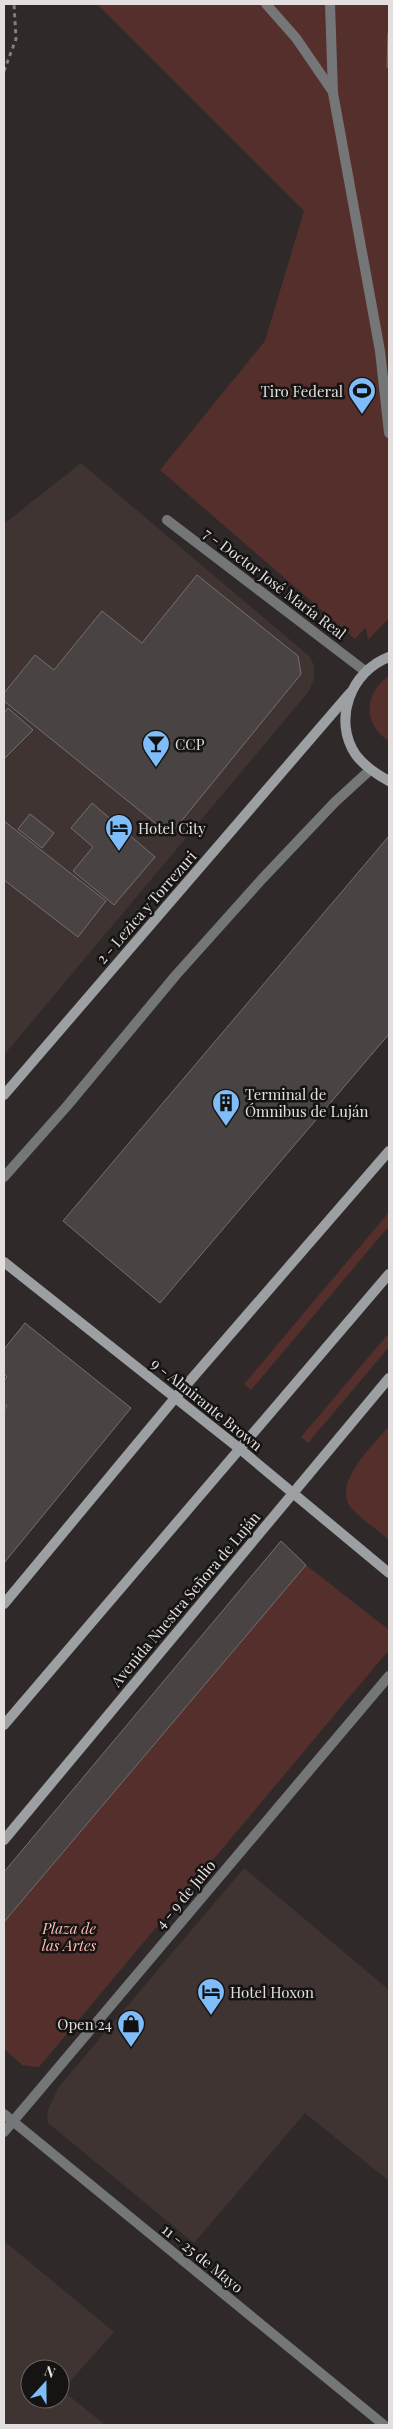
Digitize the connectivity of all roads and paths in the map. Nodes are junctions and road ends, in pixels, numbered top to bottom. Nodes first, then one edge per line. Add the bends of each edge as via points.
1 (14, 4) edge
2 (266, 4) edge
3 (330, 4) edge
4 (4, 71) edge
5 (333, 93) junction
6 (389, 433) edge
7 (167, 520) dead end
8 (389, 657) edge
9 (365, 671) junction
10 (350, 693) junction
11 (370, 770) junction
12 (389, 781) edge
13 (4, 1095) edge
14 (389, 1151) edge
15 (4, 1177) edge
16 (4, 1262) edge
17 (389, 1274) edge
18 (389, 1378) edge
19 (175, 1398) junction
20 (240, 1450) junction
21 (293, 1493) junction
22 (389, 1573) edge
23 (4, 1604) edge
24 (389, 1676) edge
25 (4, 1725) edge
26 (4, 1840) edge
27 (4, 2114) edge
28 (13, 2122) junction
29 (4, 2132) edge
30 (384, 2425) edge

1 - 4 path via 16,39
2 - 5 street via 296,38
3 - 5 street
5 - 6 street via 380,351
7 - 9 street, 7 - Doctor José María Real
8 - 9 street
9 - 10 street, 2 - Lezica y Torrezuri
10 - 11 street via 345,714 347,735 356,754
10 - 13 street, 2 - Lezica y Torrezuri
11 - 12 street
11 - 15 street via 262,879
14 - 19 street
16 - 19 street, 9 - Almirante Brown
17 - 20 street
18 - 21 street, Avenida Nuestra Señora de Luján
19 - 20 street, 9 - Almirante Brown
19 - 23 street
20 - 21 street, 9 - Almirante Brown
20 - 25 street
21 - 22 street, 9 - Almirante Brown
21 - 26 street, Avenida Nuestra Señora de Luján
24 - 28 street, 4 - 9 de Julio
27 - 28 street, 11 - 25 de Mayo
28 - 29 street, 4 - 9 de Julio
28 - 30 street, 11 - 25 de Mayo

